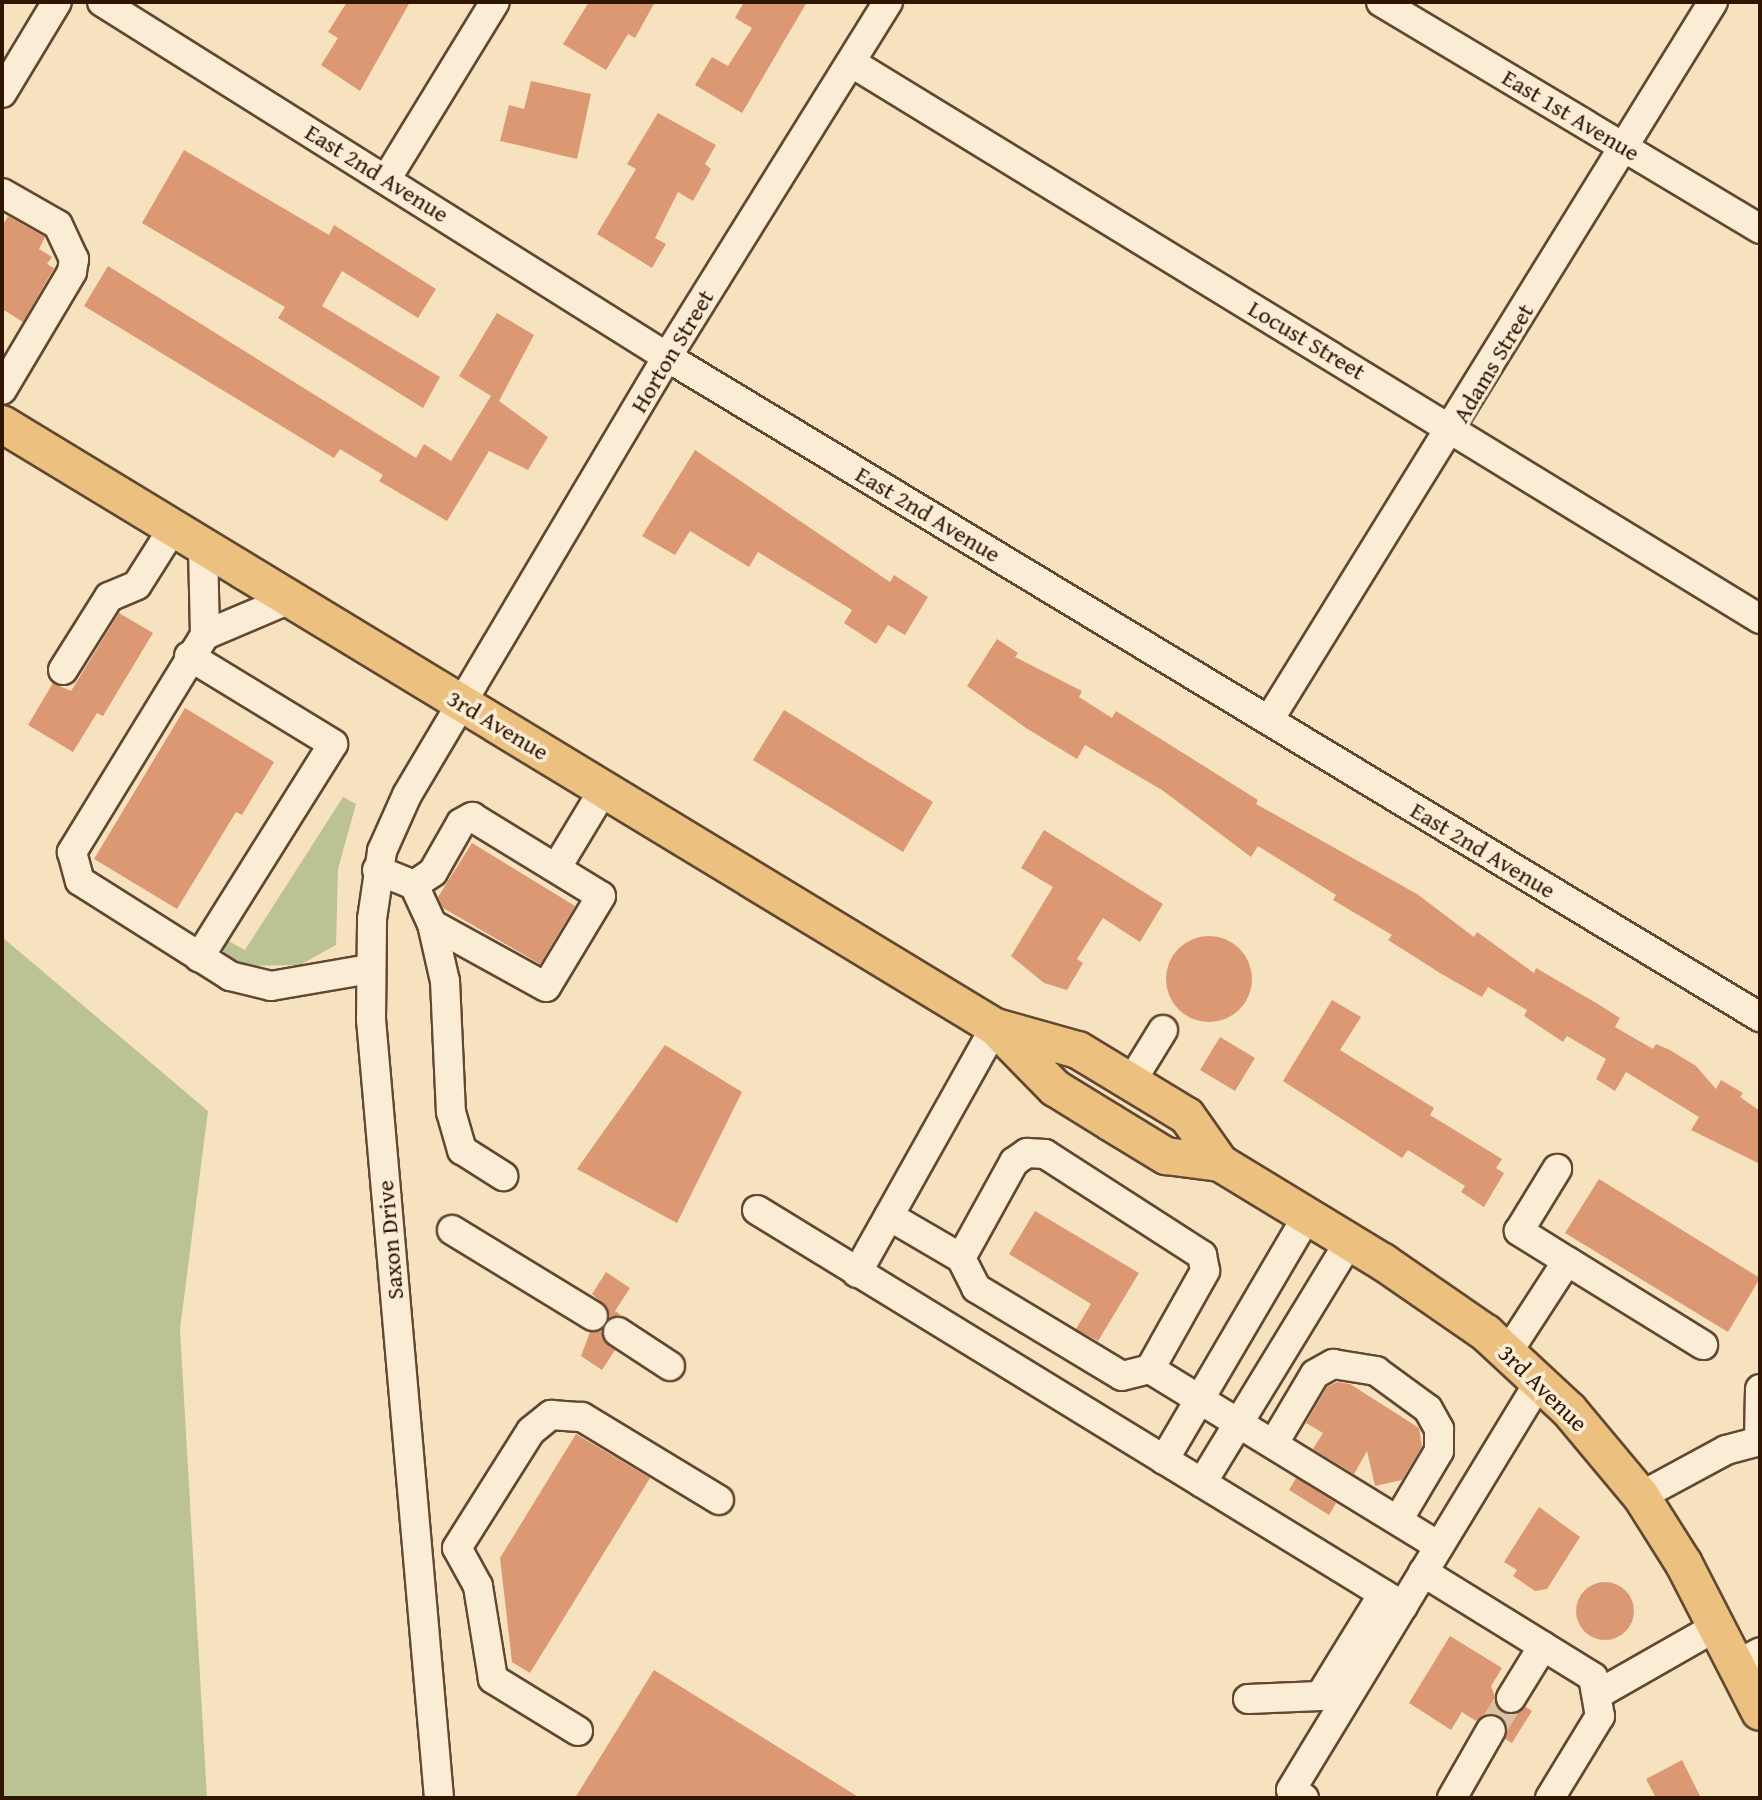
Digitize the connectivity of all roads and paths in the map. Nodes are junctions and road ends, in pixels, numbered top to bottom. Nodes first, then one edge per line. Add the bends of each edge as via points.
1 (57, 2) edge
2 (102, 2) edge
3 (495, 2) edge
4 (888, 2) edge
5 (1381, 2) edge
6 (1713, 2) edge
7 (852, 63) junction
8 (2, 93) edge
9 (1625, 147) junction
10 (387, 178) junction
11 (2, 193) edge
12 (1760, 229) edge
13 (667, 357) junction
14 (2, 390) edge
15 (2, 424) edge
16 (1453, 430) junction
17 (188, 537) junction
18 (290, 599) junction
19 (1760, 619) edge
20 (197, 646) junction
21 (63, 670) dead end
22 (462, 703) junction
23 (1269, 720) junction
24 (604, 789) junction
25 (557, 867) junction
26 (377, 870) junction
27 (414, 885) junction
28 (432, 924) junction
29 (199, 958) junction
30 (369, 969) junction
31 (1760, 1017) edge
32 (995, 1027) junction
33 (1163, 1030) dead end
34 (1131, 1082) junction
35 (1220, 1163) junction
36 (1557, 1169) dead end
37 (503, 1176) dead end
38 (757, 1210) dead end
39 (889, 1216) junction
40 (1307, 1216) junction
41 (452, 1230) dead end
42 (1349, 1242) junction
43 (961, 1258) junction
44 (1567, 1261) junction
45 (857, 1273) junction
46 (593, 1316) dead end
47 (618, 1332) dead end
48 (1703, 1345) dead end
49 (1508, 1352) junction
50 (670, 1366) dead end
51 (1150, 1369) junction
52 (1540, 1381) junction
53 (1760, 1389) edge
54 (1200, 1398) junction
55 (1239, 1422) junction
56 (1759, 1441) edge
57 (1274, 1443) junction
58 (1164, 1460) junction
59 (1202, 1483) junction
60 (1641, 1496) junction
61 (719, 1500) dead end
62 (1398, 1520) junction
63 (1439, 1546) junction
64 (1423, 1572) junction
65 (1393, 1600) junction
66 (1714, 1628) junction
67 (1543, 1646) junction
68 (1748, 1658) edge
69 (1600, 1693) junction
70 (1511, 1698) tunnel mouth
71 (1248, 1699) dead end
72 (1760, 1712) edge
73 (1491, 1730) tunnel mouth
74 (578, 1731) dead end
75 (439, 1798) edge
76 (1304, 1798) edge
77 (1452, 1798) edge
78 (1550, 1798) edge

1 - 8 street
2 - 10 street, East 2nd Avenue
3 - 10 street
4 - 7 street, Horton Street
5 - 9 street, East 1st Avenue
6 - 9 street, Adams Street
7 - 13 street, Horton Street
7 - 16 street, Locust Street
9 - 12 street, East 1st Avenue
9 - 16 street, Adams Street
10 - 13 street, East 2nd Avenue
11 - 14 street via 58,225 74,259 72,272
13 - 22 street, Horton Street
13 - 23 street, East 2nd Avenue
15 - 17 main road, 3rd Avenue
16 - 19 street, Locust Street
16 - 23 street, Adams Street
17 - 18 main road, 3rd Avenue
17 - 20 street
17 - 21 street via 137,585 109,597
18 - 20 street
18 - 22 main road, 3rd Avenue
20 - 29 street via 72,852 80,881
20 - 29 street via 333,744
22 - 24 main road, 3rd Avenue
22 - 26 street, Saxon Drive via 407,795
23 - 31 street, East 2nd Avenue
24 - 25 street
24 - 32 main road, 3rd Avenue
25 - 27 street via 472,817 461,823 433,872
25 - 28 street via 601,896 546,987
26 - 27 street
26 - 30 street, Saxon Drive
27 - 28 street
28 - 37 street via 445,981 451,1112 462,1150
29 - 30 street via 230,976 271,986
30 - 75 street, Saxon Drive
32 - 34 main road, 3rd Avenue via 1078,1050
32 - 35 main road, 3rd Avenue via 1055,1088 1166,1156
32 - 39 street
33 - 34 street
34 - 35 main road, 3rd Avenue via 1187,1116
35 - 40 main road, 3rd Avenue
36 - 44 street via 1519,1231
38 - 45 street
39 - 43 street
39 - 45 street
40 - 42 main road, 3rd Avenue
40 - 54 street
41 - 46 street
42 - 49 main road, 3rd Avenue via 1437,1297
42 - 55 street
43 - 51 street via 976,1288 1122,1376
43 - 51 street via 1014,1162 1027,1153 1045,1154 1202,1255 1205,1271
44 - 48 street
44 - 49 street
45 - 58 street
47 - 50 street
49 - 52 main road, 3rd Avenue
51 - 54 street
52 - 60 main road, 3rd Avenue
52 - 63 street
53 - 56 street
54 - 55 street
54 - 58 street
55 - 57 street
55 - 59 street
56 - 60 street via 1726,1450
57 - 62 street
57 - 62 street via 1315,1374 1333,1364 1376,1371 1428,1409 1439,1429 1439,1451
58 - 59 street
59 - 65 street
60 - 66 main road, 3rd Avenue via 1684,1564
61 - 74 street via 582,1417 551,1415 531,1431 457,1548 478,1586 493,1679
62 - 63 street
63 - 64 street
64 - 65 street
64 - 67 street
65 - 71 street via 1320,1696
65 - 76 street via 1291,1790
66 - 68 main road, 3rd Avenue
66 - 69 street
67 - 69 street via 1593,1677
67 - 70 street
68 - 72 main road, 3rd Avenue
69 - 78 street via 1600,1716
73 - 77 street

